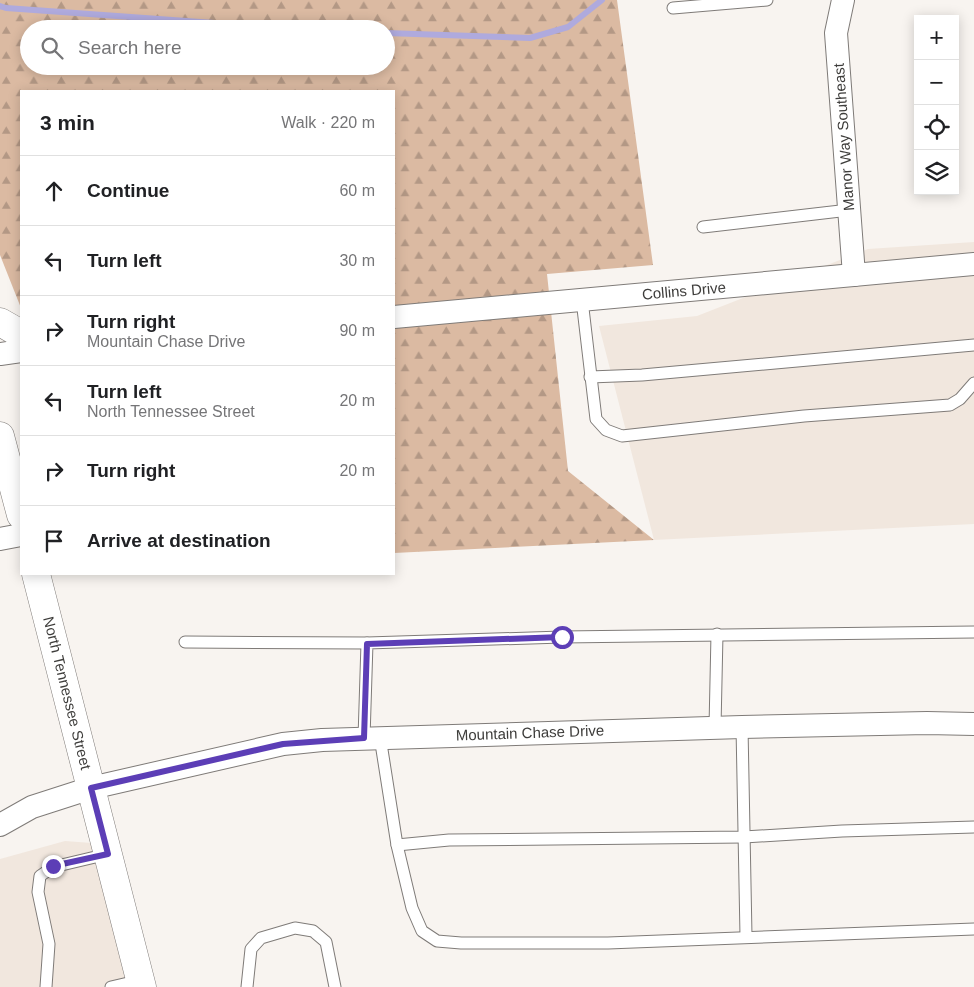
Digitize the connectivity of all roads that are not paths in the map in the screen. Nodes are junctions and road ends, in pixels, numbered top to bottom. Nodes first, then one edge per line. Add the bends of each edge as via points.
1 (767, 0) edge
2 (843, 0) edge
3 (673, 8) dead end
4 (849, 210) junction
5 (703, 227) dead end
6 (974, 264) edge
7 (854, 275) junction
8 (582, 300) junction
9 (395, 317) edge
10 (0, 322) edge
11 (20, 333) edge
12 (974, 345) edge
13 (20, 352) edge
14 (0, 354) edge
15 (590, 377) junction
16 (974, 383) edge
17 (0, 436) edge
18 (20, 511) edge
19 (20, 535) edge
20 (0, 539) edge
21 (36, 575) edge
22 (974, 632) edge
23 (717, 634) junction
24 (185, 642) dead end
25 (367, 644) junction
26 (974, 724) edge
27 (715, 727) junction
28 (742, 727) junction
29 (372, 737) junction
30 (91, 788) junction
31 (0, 825) edge
32 (974, 827) edge
33 (744, 837) junction
34 (397, 845) junction
35 (108, 854) junction
36 (974, 929) edge
37 (746, 936) junction
38 (142, 984) edge
39 (46, 987) edge
40 (111, 987) edge
41 (247, 987) edge
42 (336, 987) edge

1 - 3 lane
2 - 4 street, Manor Way Southeast via 836,33
4 - 5 lane
4 - 7 street, Manor Way Southeast
6 - 7 street, Collins Drive
7 - 8 street, Collins Drive
8 - 9 street, Collins Drive
8 - 15 lane
10 - 11 main road
12 - 15 lane
13 - 14 street
15 - 16 lane via 596,419 606,430 622,436 804,416 950,405
17 - 18 main road
19 - 20 street
21 - 30 main road, North Tennessee Street
22 - 23 lane
23 - 25 lane
23 - 27 lane
24 - 25 lane
25 - 29 lane
26 - 28 street, Mountain Chase Drive
27 - 28 street, Mountain Chase Drive
27 - 29 street, Mountain Chase Drive
28 - 33 lane
29 - 30 street, Mountain Chase Drive via 283,744
29 - 34 lane
30 - 31 street, Mountain Chase Drive via 32,807
30 - 35 main road, North Tennessee Street
32 - 33 lane
33 - 34 lane via 458,840
33 - 37 lane
34 - 37 lane via 412,908 422,931 437,940 461,943 608,943
35 - 38 main road, North Tennessee Street
35 - 39 lane via 53,866 40,876 38,892 49,944
36 - 37 lane
38 - 40 lane
41 - 42 lane via 251,949 261,938 295,928 313,931 326,942

